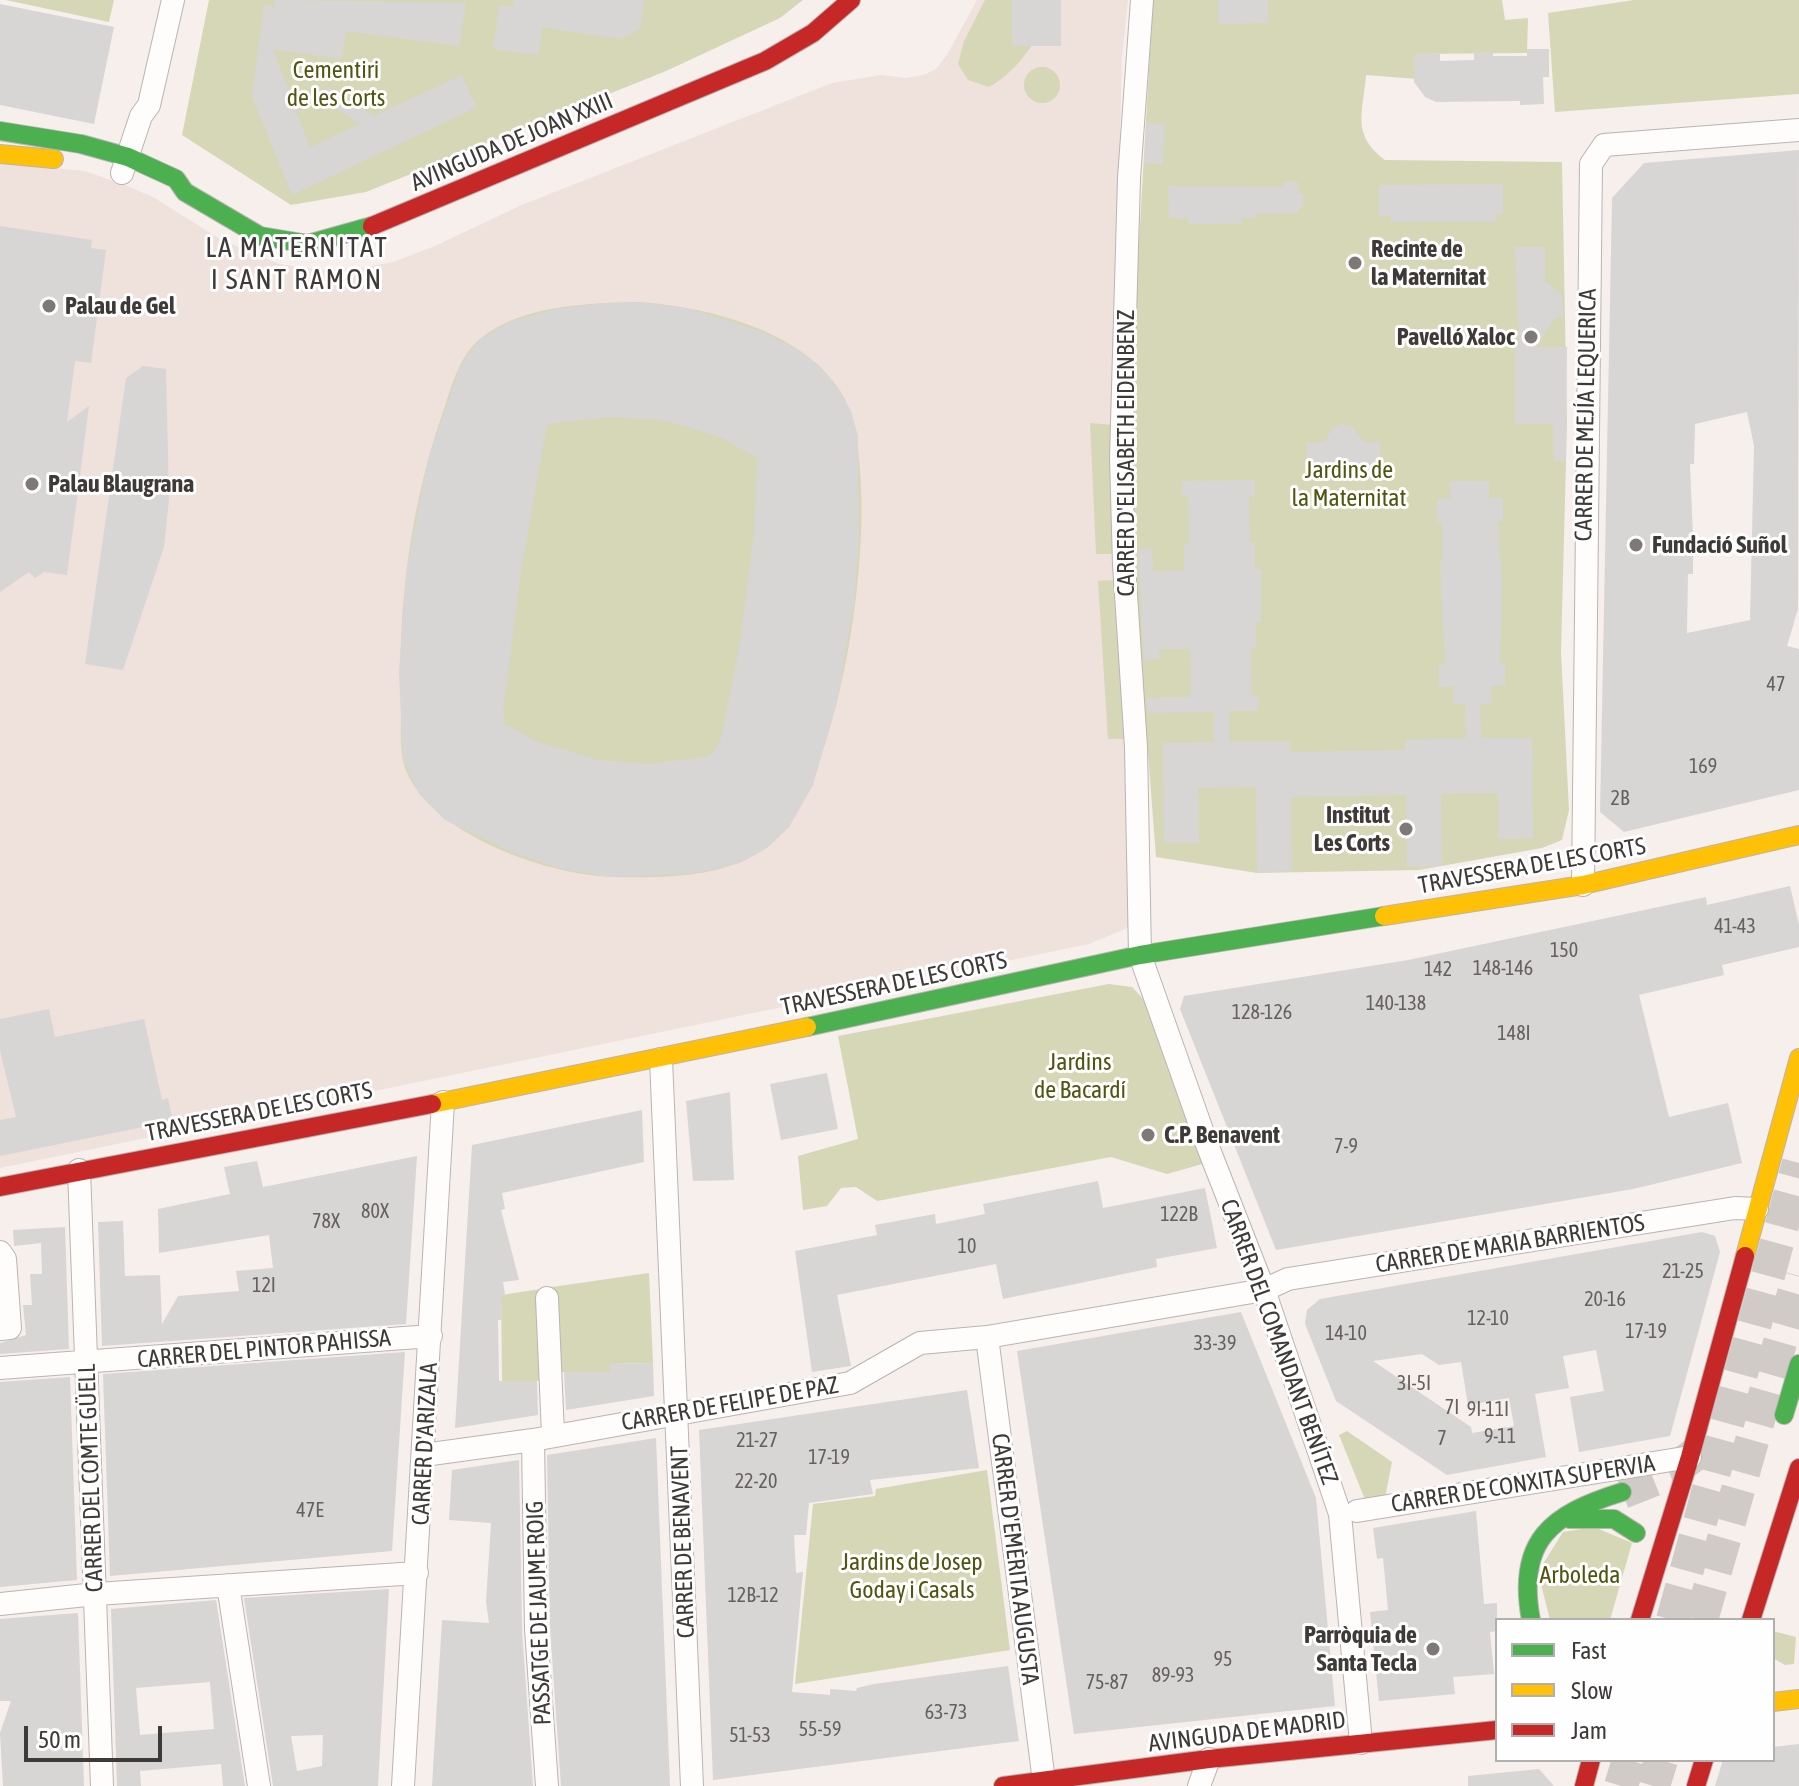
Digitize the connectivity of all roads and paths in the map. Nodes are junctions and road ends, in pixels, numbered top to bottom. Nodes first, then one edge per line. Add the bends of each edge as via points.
1 (158, 0) edge
2 (173, 0) edge
3 (867, 0) edge
4 (1142, 0) edge
5 (849, 3) edge
6 (141, 116) junction
7 (1799, 130) edge
8 (0, 131) edge
9 (0, 154) edge
10 (125, 165) junction
11 (1799, 835) edge
12 (1583, 885) junction
13 (1140, 955) junction
14 (1799, 1058) edge
15 (661, 1059) junction
16 (443, 1102) junction
17 (79, 1170) junction
18 (0, 1187) edge
19 (1757, 1209) junction
20 (0, 1252) edge
21 (1264, 1290) junction
22 (547, 1298) dead end
23 (0, 1329) edge
24 (431, 1336) junction
25 (987, 1337) junction
26 (86, 1364) junction
27 (1799, 1364) edge
28 (0, 1368) edge
29 (679, 1412) junction
30 (1784, 1415) dead end
31 (543, 1437) junction
32 (424, 1455) junction
33 (1690, 1457) junction
34 (1799, 1468) edge
35 (1622, 1492) tunnel mouth
36 (1357, 1511) dead end
37 (1557, 1521) junction
38 (1636, 1533) dead end
39 (417, 1573) junction
40 (228, 1585) junction
41 (96, 1594) junction
42 (0, 1604) edge
43 (1531, 1618) edge
44 (1641, 1618) edge
45 (1752, 1618) edge
46 (1799, 1699) edge
47 (1775, 1702) edge
48 (1495, 1730) edge
49 (1361, 1743) junction
50 (1209, 1759) junction
51 (1590, 1762) edge
52 (1703, 1762) edge
53 (1044, 1781) junction
54 (102, 1786) edge
55 (259, 1786) edge
56 (403, 1786) edge
57 (547, 1786) edge
58 (692, 1786) edge
59 (1003, 1786) edge
60 (1199, 1786) edge
61 (1584, 1786) edge
62 (1696, 1786) edge

1 - 6 street via 139,97
2 - 6 street via 149,105
3 - 5 main road, AVINGUDA DE JOAN XXIII via 860,6
4 - 13 street, CARRER D'ELISABETH EIDENBENZ via 1129,178 1121,458
5 - 10 main road, AVINGUDA DE JOAN XXIII via 813,33 765,61 378,224 324,241 308,244 260,236 185,192 167,194
6 - 10 street
7 - 12 street, CARRER DE MEJÍA LEQUERICA via 1604,145 1591,164
8 - 10 main road, AVINGUDA DE JOAN XXIII via 81,144
9 - 10 main road, AVINGUDA DE JOAN XXIII
11 - 12 main road, TRAVESSERA DE LES CORTS
12 - 13 main road, TRAVESSERA DE LES CORTS
13 - 15 main road, TRAVESSERA DE LES CORTS
13 - 21 street, CARRER DEL COMANDANT BENÍTEZ
14 - 19 main road
15 - 16 main road, TRAVESSERA DE LES CORTS
15 - 29 street, CARRER DE BENAVENT
16 - 17 main road, TRAVESSERA DE LES CORTS
16 - 24 street, CARRER D'ARIZALA
17 - 18 main road, TRAVESSERA DE LES CORTS
17 - 26 street, CARRER DEL COMTE GÜELL
19 - 21 street, CARRER DE MARIA BARRIENTOS via 1564,1233 1288,1279
19 - 33 main road
20 - 23 street via 5,1259 10,1328
21 - 25 street, CARRER DE FELIPE DE PAZ
21 - 49 street, CARRER DEL COMANDANT BENÍTEZ via 1340,1514
22 - 31 street, PASSATGE DE JAUME ROIG
24 - 26 street, CARRER DEL PINTOR PAHISSA
24 - 32 street, CARRER D'ARIZALA
25 - 29 street, CARRER DE FELIPE DE PAZ via 920,1343 850,1383
25 - 53 street, CARRER D'EMÈRITA AUGUSTA
26 - 28 street, CARRER DEL PINTOR PAHISSA
26 - 41 street, CARRER DEL COMTE GÜELL
27 - 30 main road
29 - 31 street, CARRER DE FELIPE DE PAZ
29 - 58 street, CARRER DE BENAVENT
31 - 32 street, CARRER DE FELIPE DE PAZ
31 - 57 street, PASSATGE DE JAUME ROIG via 536,1629
32 - 39 street, CARRER D'ARIZALA
33 - 36 street, CARRER DE CONXITA SUPERVIA
33 - 44 main road
34 - 45 main road
35 - 37 main road
37 - 38 main road via 1599,1516
37 - 43 main road via 1531,1548 1525,1566
39 - 40 street
39 - 56 street, CARRER D'ARIZALA
40 - 41 street
40 - 55 street
41 - 42 street
41 - 54 street, CARRER DEL COMTE GÜELL
46 - 47 main road
48 - 49 main road, AVINGUDA DE MADRID
49 - 50 main road, AVINGUDA DE MADRID
50 - 53 main road, AVINGUDA DE MADRID
50 - 60 street
51 - 61 main road
52 - 62 main road
53 - 59 main road, AVINGUDA DE MADRID

